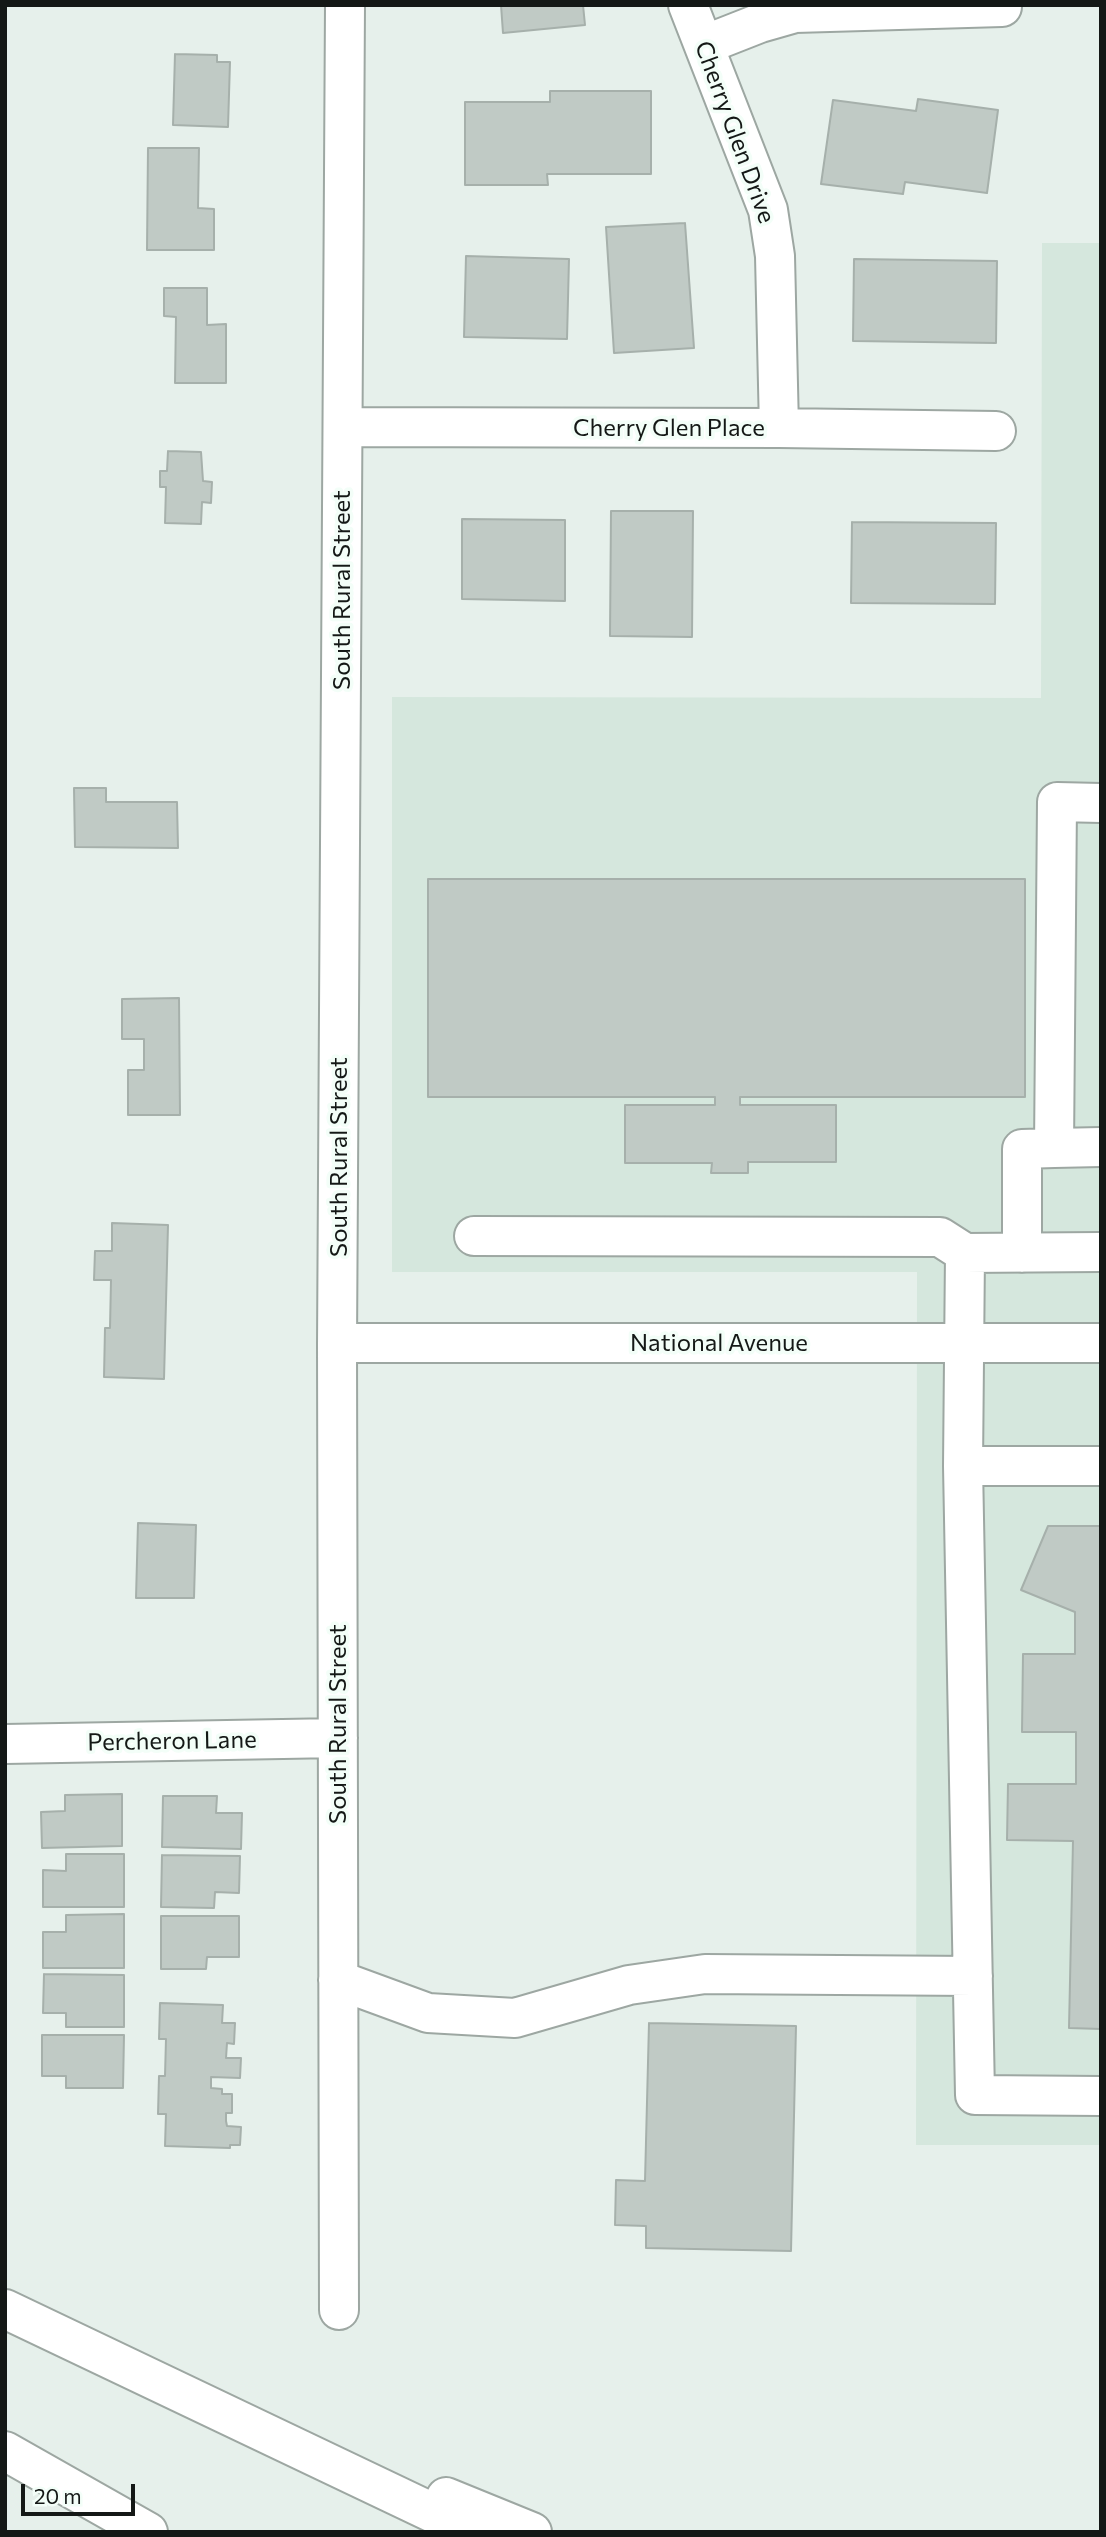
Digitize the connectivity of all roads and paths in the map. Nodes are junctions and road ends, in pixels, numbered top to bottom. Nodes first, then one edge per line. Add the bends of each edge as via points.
1 (345, 5) edge
2 (688, 5) edge
3 (1002, 7) dead end
4 (704, 45) junction
5 (343, 427) junction
6 (779, 428) junction
7 (996, 431) dead end
8 (1101, 803) edge
9 (1101, 1147) edge
10 (1054, 1148) junction
11 (474, 1236) dead end
12 (1101, 1252) edge
13 (965, 1253) junction
14 (1022, 1253) junction
15 (337, 1343) junction
16 (964, 1343) junction
17 (1101, 1343) edge
18 (963, 1465) junction
19 (1101, 1465) edge
20 (338, 1738) junction
21 (5, 1744) edge
22 (973, 1976) junction
23 (338, 1980) junction
24 (1101, 2096) edge
25 (5, 2309) edge
26 (338, 2309) dead end
27 (123, 2366) junction
28 (5, 2451) edge
29 (52, 2477) junction
30 (148, 2532) edge
31 (172, 2532) edge
32 (473, 2532) edge
33 (532, 2532) edge

1 - 5 main road, South Rural Street
2 - 4 main road, Cherry Glen Drive
3 - 4 main road via 795,13
4 - 6 main road, Cherry Glen Drive via 761,190 773,236
5 - 6 main road, Cherry Glen Place
5 - 15 main road, South Rural Street
6 - 7 main road, Cherry Glen Place
8 - 10 main road via 1057,802
9 - 10 main road
10 - 14 main road via 1022,1149
11 - 13 main road via 940,1237
12 - 14 main road
13 - 14 main road
13 - 16 main road
15 - 16 main road, National Avenue
15 - 20 main road, South Rural Street
16 - 17 main road, National Avenue
16 - 18 main road
18 - 19 main road
18 - 22 main road
20 - 21 main road, Percheron Lane
20 - 23 main road, South Rural Street
22 - 23 main road via 705,1974 629,1985 515,2018 428,2013
22 - 24 main road via 975,2095
23 - 26 main road, South Rural Street
25 - 27 main road
27 - 32 main road
27 - 33 main road
28 - 29 main road
29 - 30 main road
29 - 31 main road

